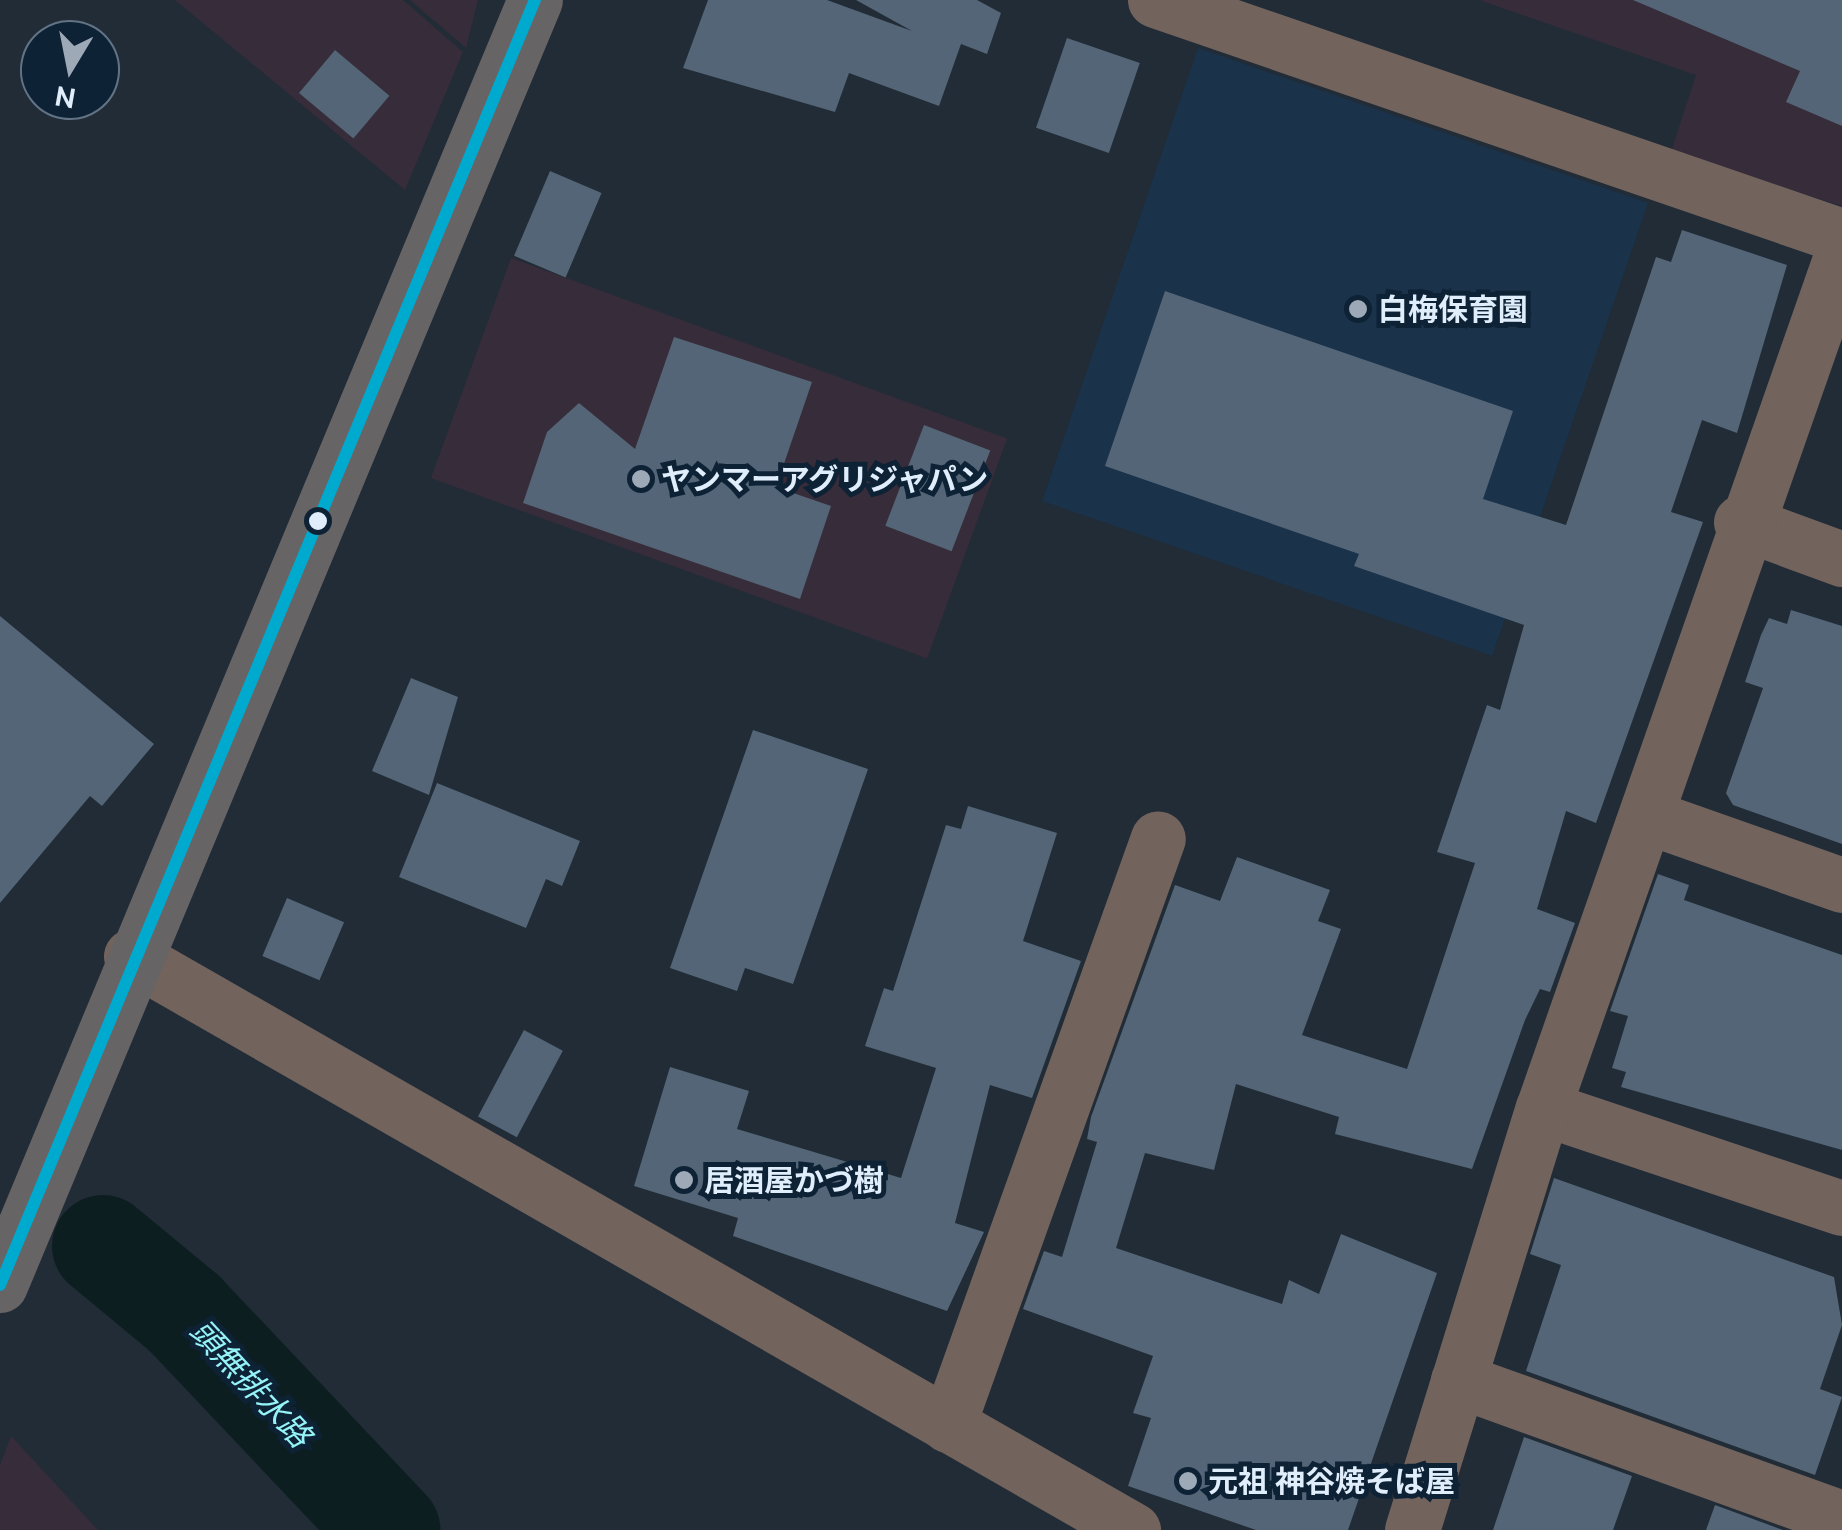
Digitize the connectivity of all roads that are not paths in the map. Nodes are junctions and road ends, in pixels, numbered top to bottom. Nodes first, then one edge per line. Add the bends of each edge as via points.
1 (535, 0) edge
2 (1155, 0) edge
3 (1842, 236) edge
4 (1842, 253) edge
5 (1741, 522) junction
6 (1842, 560) edge
7 (1649, 816) junction
8 (1158, 838) dead end
9 (1842, 885) edge
10 (131, 956) junction
11 (1542, 1108) junction
12 (1842, 1208) edge
13 (0, 1285) edge
14 (1458, 1380) junction
15 (948, 1424) junction
16 (1842, 1518) edge
17 (1133, 1530) edge
18 (1412, 1530) edge

1 - 10 highway
2 - 3 street
4 - 5 street
5 - 6 street
5 - 7 street
7 - 9 street
7 - 11 street
8 - 15 street
10 - 13 highway
10 - 15 street
11 - 12 street
11 - 14 street
14 - 16 street
14 - 18 street
15 - 17 street

